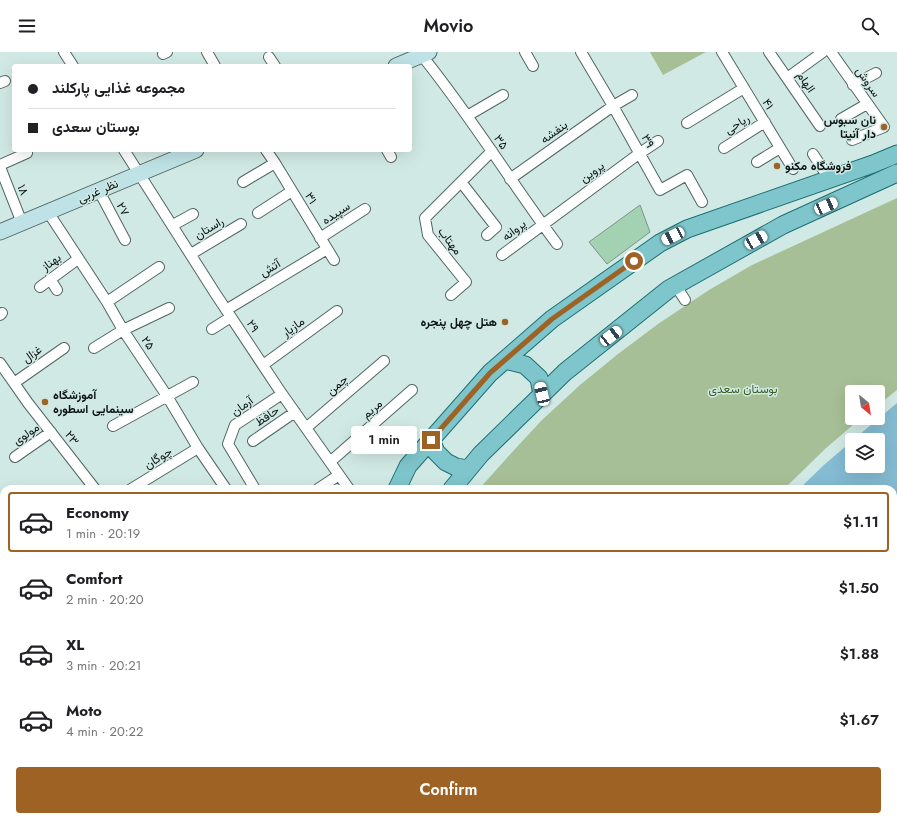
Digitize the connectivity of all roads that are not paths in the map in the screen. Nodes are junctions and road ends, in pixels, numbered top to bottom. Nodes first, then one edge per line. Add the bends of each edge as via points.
1 (64, 52) edge
2 (207, 52) edge
3 (525, 52) edge
4 (581, 52) edge
5 (722, 52) edge
6 (769, 52) edge
7 (823, 52) edge
8 (830, 52) edge
9 (424, 53) edge
10 (270, 57) dead end
11 (72, 64) edge
12 (214, 64) edge
13 (274, 64) edge
14 (400, 64) edge
15 (533, 66) dead end
16 (876, 73) dead end
17 (787, 78) junction
18 (854, 85) junction
19 (744, 88) junction
20 (503, 95) dead end
21 (632, 96) dead end
22 (867, 104) junction
23 (613, 106) junction
24 (467, 116) junction
25 (841, 119) dead end
26 (765, 122) junction
27 (687, 123) dead end
28 (820, 126) dead end
29 (852, 140) dead end
30 (658, 141) dead end
31 (724, 148) dead end
32 (780, 148) junction
33 (492, 151) junction
34 (125, 152) edge
35 (191, 152) edge
36 (267, 152) edge
37 (27, 153) dead end
38 (640, 154) junction
39 (814, 154) dead end
40 (897, 154) edge
41 (757, 162) dead end
42 (275, 163) junction
43 (0, 166) edge
44 (793, 169) dead end
45 (897, 173) edge
46 (139, 174) junction
47 (510, 180) junction
48 (830, 180) junction
49 (243, 182) dead end
50 (461, 182) junction
51 (99, 191) junction
52 (292, 191) junction
53 (702, 202) dead end
54 (365, 209) dead end
55 (48, 212) junction
56 (258, 213) dead end
57 (193, 214) dead end
58 (22, 223) junction
59 (240, 224) dead end
60 (173, 225) junction
61 (542, 225) junction
62 (0, 232) edge
63 (487, 235) dead end
64 (320, 238) junction
65 (125, 240) dead end
66 (557, 244) dead end
67 (327, 249) junction
68 (191, 254) junction
69 (502, 255) dead end
70 (78, 259) junction
71 (334, 260) dead end
72 (159, 267) dead end
73 (50, 279) junction
74 (40, 286) dead end
75 (676, 286) junction
76 (57, 290) dead end
77 (451, 295) dead end
78 (107, 302) junction
79 (686, 304) dead end
80 (169, 308) dead end
81 (337, 311) dead end
82 (229, 313) junction
83 (212, 329) dead end
84 (123, 330) junction
85 (64, 348) dead end
86 (94, 348) dead end
87 (505, 360) junction
88 (384, 361) dead end
89 (0, 363) edge
90 (263, 365) junction
91 (3, 374) edge
92 (14, 382) junction
93 (194, 382) dead end
94 (412, 390) dead end
95 (282, 394) junction
96 (542, 394) junction
97 (167, 396) junction
98 (296, 412) junction
99 (113, 426) dead end
100 (306, 428) junction
101 (51, 432) junction
102 (431, 440) junction
103 (253, 441) dead end
104 (198, 448) junction
105 (15, 457) dead end
106 (330, 462) junction
107 (468, 469) junction
108 (339, 475) junction
109 (92, 485) edge
110 (138, 485) edge
111 (223, 485) edge
112 (253, 485) edge
113 (324, 485) edge
114 (346, 485) edge
115 (399, 485) edge
116 (455, 485) edge

1 - 11 street
2 - 12 street
3 - 15 street
4 - 23 street, ۳۹
5 - 19 street, ۴۱
6 - 17 street, الهام
7 - 17 street
8 - 18 street, سروش
9 - 14 main road
9 - 24 street, ۳۵
10 - 13 street
16 - 18 street
17 - 28 street, الهام
18 - 22 street, سروش
19 - 26 street, ۴۱
19 - 27 street
20 - 24 street
21 - 23 street, بنفشه
22 - 25 street
22 - 29 street, سروش via 884,128
23 - 38 street, ۳۹
23 - 47 street, بنفشه
24 - 33 street, ۳۵
26 - 31 street, ریاحی
26 - 32 street, ۴۱
30 - 38 street, پروین
32 - 41 street
32 - 44 street, ۴۱
33 - 47 street, ۳۵
33 - 50 street, مهتاب
34 - 46 street, ۲۹
35 - 46 main road, نظر غربی
36 - 42 street, ۳۱
37 - 43 street
38 - 53 street, ۳۹ via 660,190 687,175
38 - 61 street, پروین
39 - 48 street
40 - 48 main road
42 - 49 street
42 - 52 street, ۳۱
43 - 58 street, ۱۸
45 - 75 main road via 783,225
46 - 51 main road, نظر غربی
46 - 60 street, ۲۹
47 - 61 street, ۳۵
48 - 87 main road via 687,229 660,243 552,319
50 - 63 street via 496,227
50 - 77 street, مهتاب via 425,218 428,234 466,282
51 - 55 main road, نظر غربی
51 - 65 street, ۲۷
52 - 56 street
52 - 64 street, ۳۱
54 - 64 street, سپیده
55 - 58 main road, نظر غربی
55 - 70 street, ۲۵
57 - 60 street
58 - 62 main road, نظر غربی
59 - 68 street, راستان
60 - 68 street, ۲۹
61 - 66 street, ۳۵
61 - 69 street, پروانه
64 - 67 street, ۳۱
67 - 71 street, ۳۱
67 - 82 street, آتش
68 - 82 street, ۲۹
70 - 73 street, بهناز
70 - 78 street, ۲۵
72 - 78 street
73 - 74 street, بهناز
73 - 76 street
75 - 79 street
75 - 96 main road via 565,372
78 - 84 street, ۲۵
80 - 84 street
81 - 90 street, مازیار
82 - 83 street, آتش
82 - 90 street, ۲۹
84 - 86 street
84 - 97 street, ۲۵
85 - 92 street, غزال
87 - 96 main road via 525,365 539,378
87 - 102 main road via 490,373
88 - 100 street, چمن
89 - 91 street, ۲۳
90 - 95 street, ۲۹
91 - 92 street, ۲۳
92 - 101 street, ۲۳
93 - 97 street
94 - 106 street, مریم
95 - 98 street, ۲۹
95 - 112 street, آرمان via 236,425 228,444
96 - 107 main road
97 - 99 street
97 - 104 street, ۲۵
98 - 100 street, ۲۹
98 - 103 street, حافظ
100 - 106 street, ۲۹
101 - 105 street, مولوی
101 - 109 street, ۲۳
102 - 107 main road via 436,452 446,462
102 - 115 main road via 408,466
104 - 110 street, چوگان
104 - 111 street, ۲۵
106 - 108 street, ۲۹
107 - 116 main road
108 - 113 street
108 - 114 street, ۲۹

